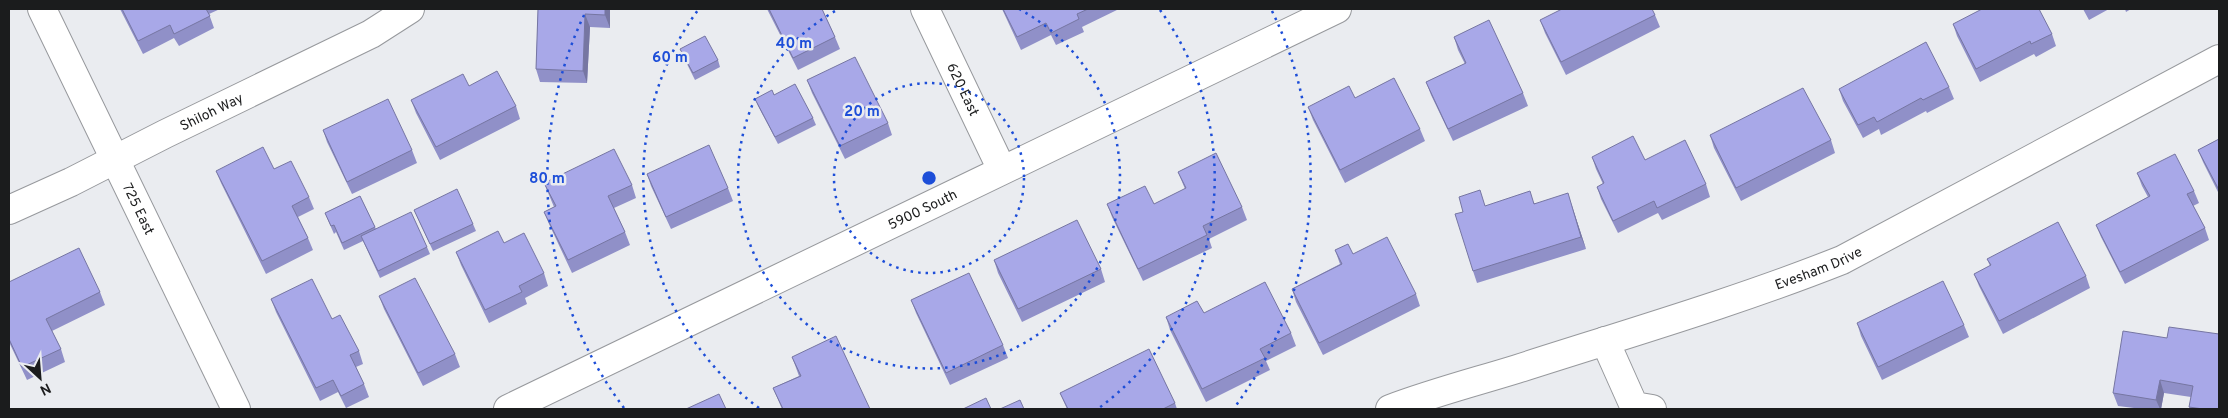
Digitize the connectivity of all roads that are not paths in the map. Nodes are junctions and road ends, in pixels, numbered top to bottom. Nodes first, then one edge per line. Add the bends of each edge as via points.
1 (42, 9) edge
2 (410, 9) edge
3 (925, 9) edge
4 (1337, 9) edge
5 (2219, 60) edge
6 (115, 160) junction
7 (1002, 170) junction
8 (9, 210) edge
9 (1605, 341) junction
10 (1640, 408) edge
11 (236, 409) edge
12 (508, 409) edge
13 (1390, 409) edge

1 - 6 street, 725 East
2 - 6 street, Shiloh Way via 371,34
3 - 7 street, 620 East
4 - 7 street, 5900 South
5 - 9 street, Evesham Drive via 1842,260
6 - 8 street, Shiloh Way
6 - 11 street, 725 East
7 - 12 street, 5900 South
9 - 10 street
9 - 13 street, Evesham Drive via 1448,388

